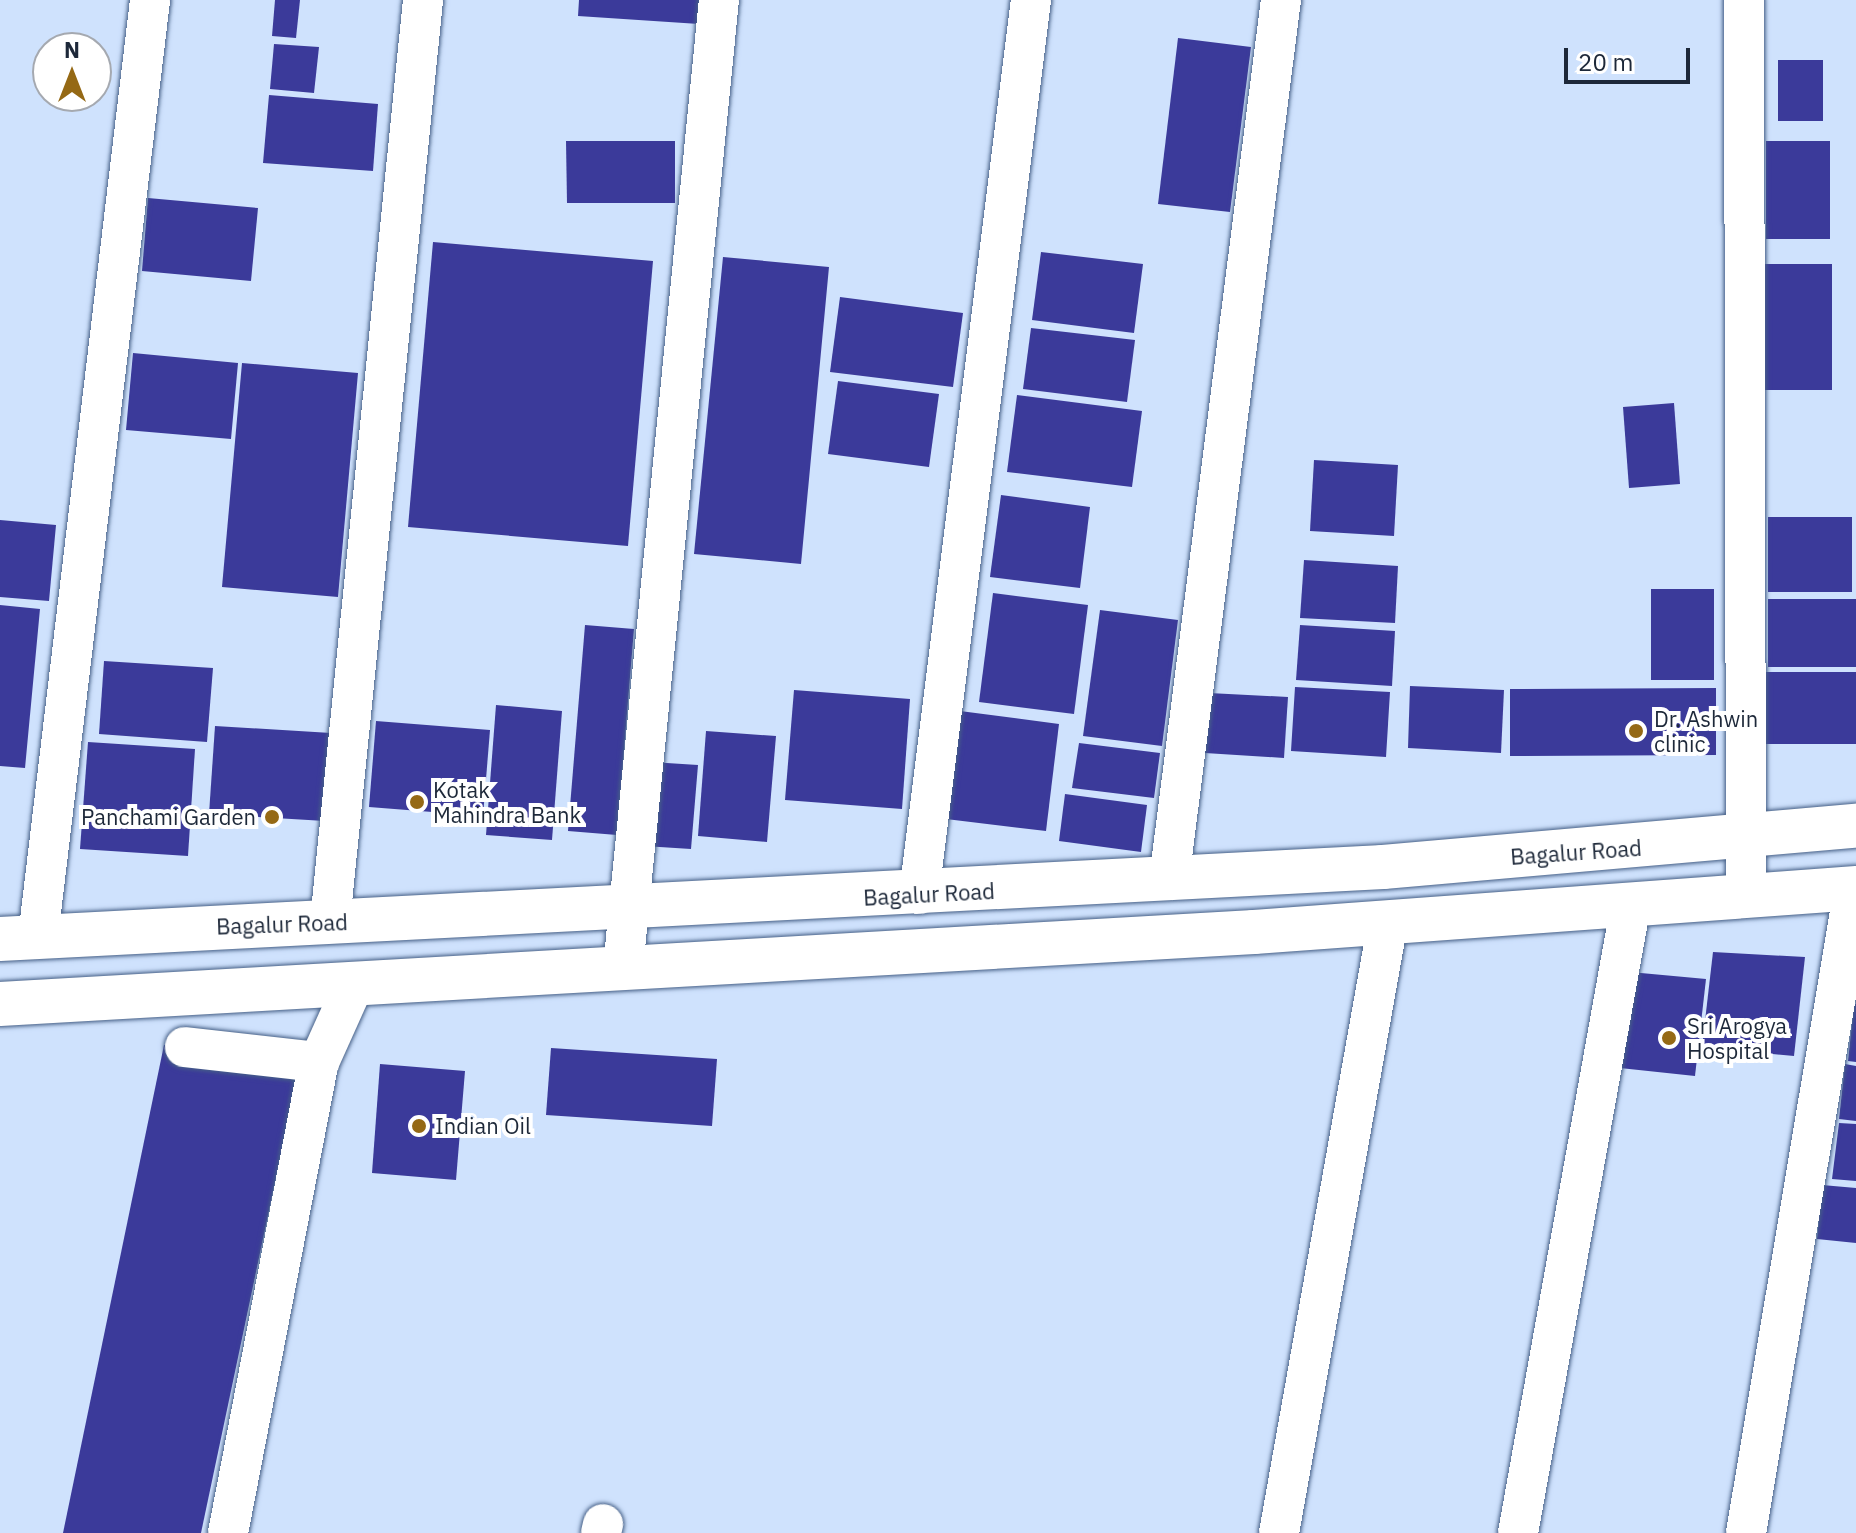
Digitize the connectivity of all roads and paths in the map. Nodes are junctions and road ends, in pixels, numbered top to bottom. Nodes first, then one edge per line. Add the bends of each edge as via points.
1 (150, 0) edge
2 (423, 0) edge
3 (719, 0) edge
4 (1031, 0) edge
5 (1281, 0) edge
6 (1744, 0) edge
7 (1856, 826) edge
8 (1744, 833) junction
9 (1169, 880) junction
10 (1855, 888) edge
11 (919, 894) junction
12 (1746, 896) junction
13 (1631, 904) junction
14 (626, 909) junction
15 (330, 922) junction
16 (1388, 922) junction
17 (19, 938) edge
18 (623, 968) junction
19 (354, 984) junction
20 (0, 1004) edge
21 (185, 1047) dead end
22 (319, 1062) junction
23 (228, 1533) edge
24 (1279, 1533) edge
25 (1518, 1533) edge
26 (1746, 1533) edge

1 - 17 street
2 - 15 street
3 - 14 street
4 - 11 street
5 - 9 street
6 - 8 street
7 - 8 main road, Bagalur Road
8 - 9 main road, Bagalur Road
8 - 12 street
9 - 11 main road, Bagalur Road
10 - 12 main road
10 - 26 street
11 - 14 main road, Bagalur Road
12 - 13 main road
13 - 16 main road
13 - 25 street
14 - 15 main road, Bagalur Road
14 - 18 street
15 - 17 main road, Bagalur Road
16 - 18 main road
16 - 24 street
18 - 19 main road
19 - 20 main road
19 - 22 street
21 - 22 street
22 - 23 street

